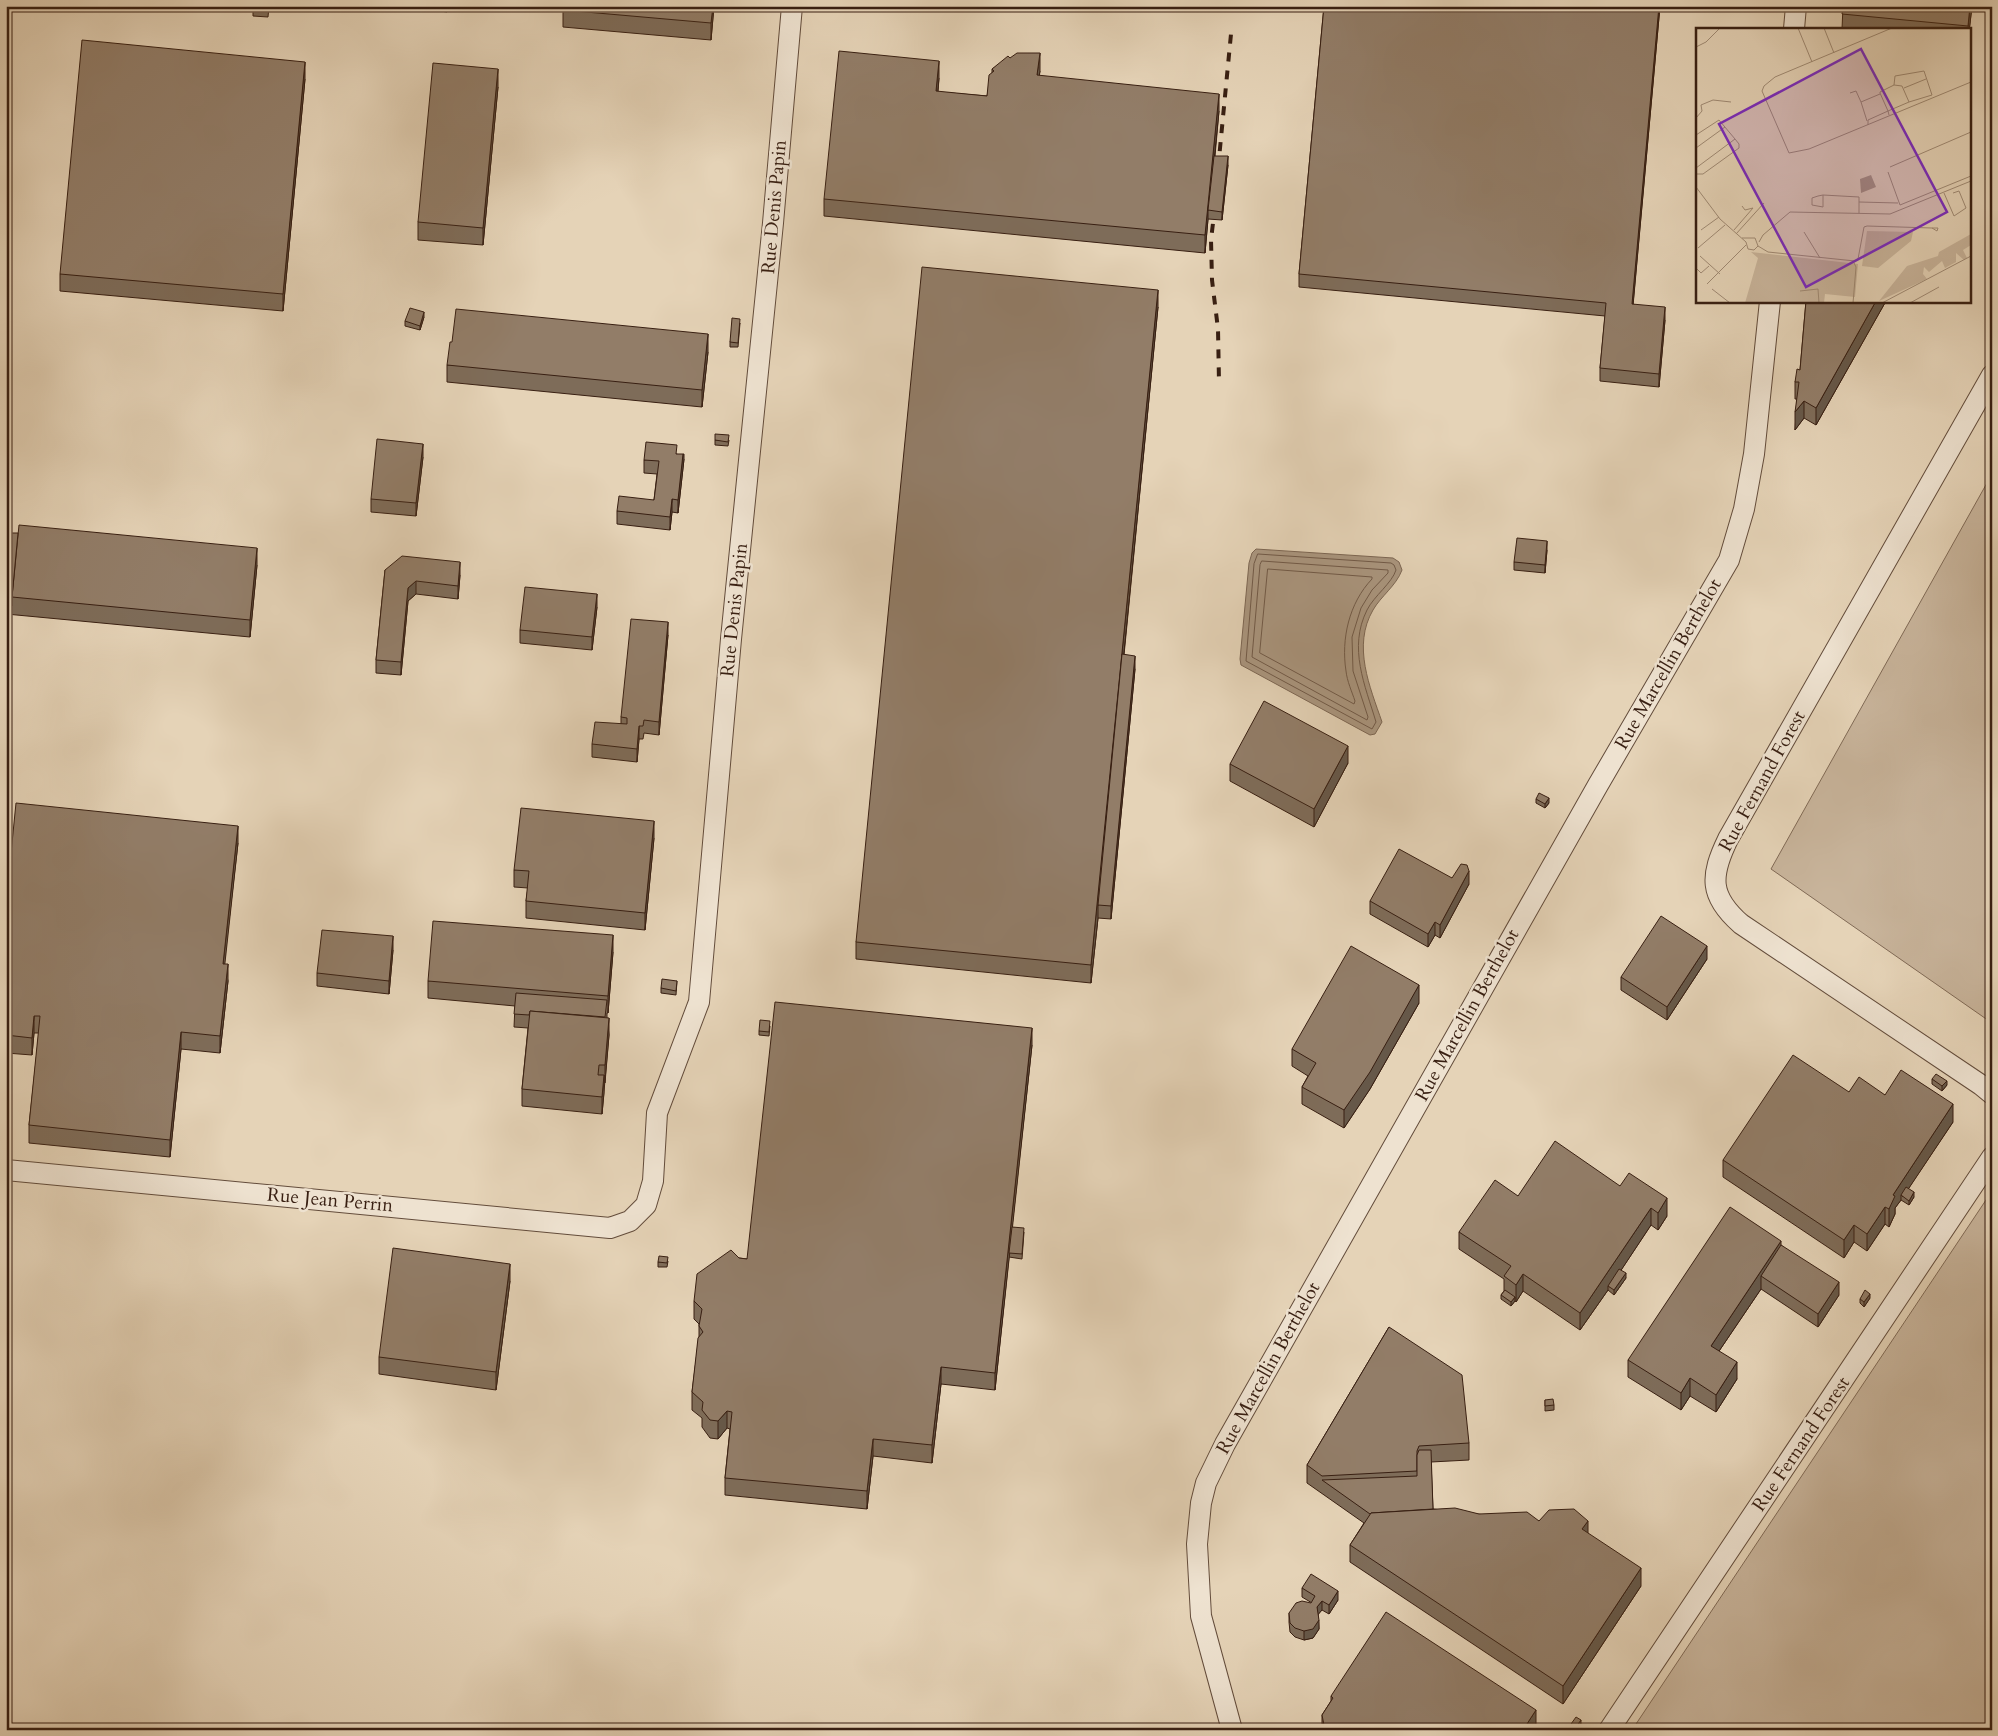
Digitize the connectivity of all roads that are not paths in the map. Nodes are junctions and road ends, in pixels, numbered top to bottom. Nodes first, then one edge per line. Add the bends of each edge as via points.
1 (792, 6) edge
2 (1796, 6) edge
3 (1794, 28) edge
4 (1770, 302) edge
5 (1992, 375) edge
6 (1992, 1094) edge
7 (1992, 1157) edge
8 (6, 1170) edge
9 (646, 1205) joint
10 (1232, 1730) edge
11 (1609, 1730) edge

1 - 9 street, Rue Denis Papin via 699,1002 657,1113 653,1181
2 - 3 street
4 - 10 street, Rue Marcellin Berthelot via 1754,454 1744,509 1729,560 1557,856 1212,1467 1201,1504 1197,1544 1201,1616
5 - 6 street, Rue Fernand Forest via 1728,839 1715,878 1719,900 1741,924
7 - 11 street, Rue Fernand Forest
8 - 9 street, Rue Jean Perrin via 610,1228 630,1221

